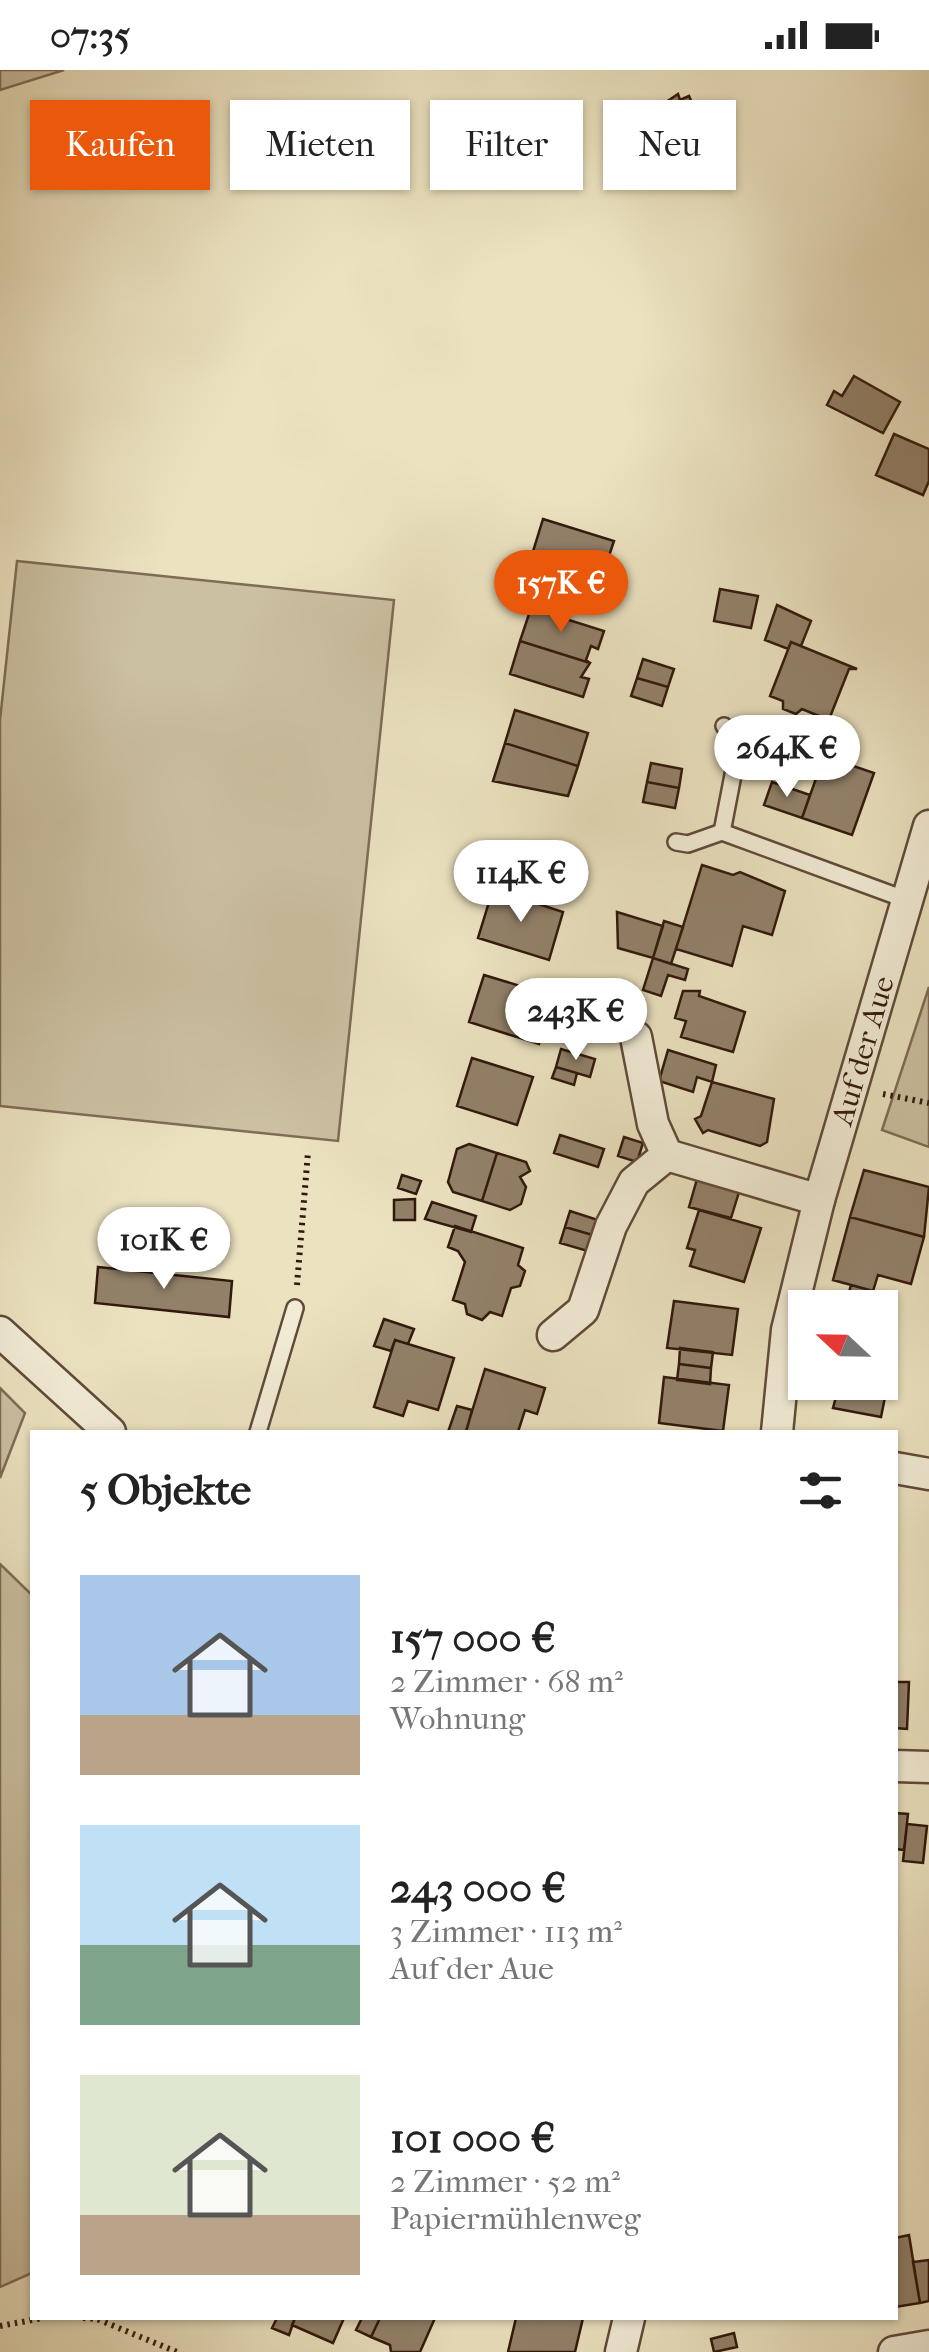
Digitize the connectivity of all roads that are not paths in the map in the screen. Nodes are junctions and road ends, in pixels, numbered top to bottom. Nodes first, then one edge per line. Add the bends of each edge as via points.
1 (724, 726) dead end
2 (929, 826) edge
3 (722, 832) junction
4 (676, 842) dead end
5 (907, 900) junction
6 (636, 1037) dead end
7 (667, 1155) junction
8 (819, 1200) junction
9 (295, 1308) road end
10 (0, 1332) edge
11 (553, 1335) dead end
12 (108, 1430) edge
13 (259, 1430) edge
14 (777, 1430) edge
15 (898, 1469) edge
16 (929, 1474) edge
17 (898, 1766) edge
18 (929, 1768) edge
19 (629, 2320) edge
20 (929, 2346) edge
21 (621, 2352) edge
22 (894, 2352) edge

1 - 3 lane via 739,744
2 - 5 street, Auf der Aue
3 - 4 lane
3 - 5 lane
5 - 8 street, Auf der Aue
6 - 7 street
7 - 8 street
7 - 11 street via 634,1182 611,1226 583,1310
8 - 14 street, Auf der Aue via 787,1330
9 - 13 lane
10 - 12 street
15 - 16 street
17 - 18 street
19 - 21 street
20 - 22 street

